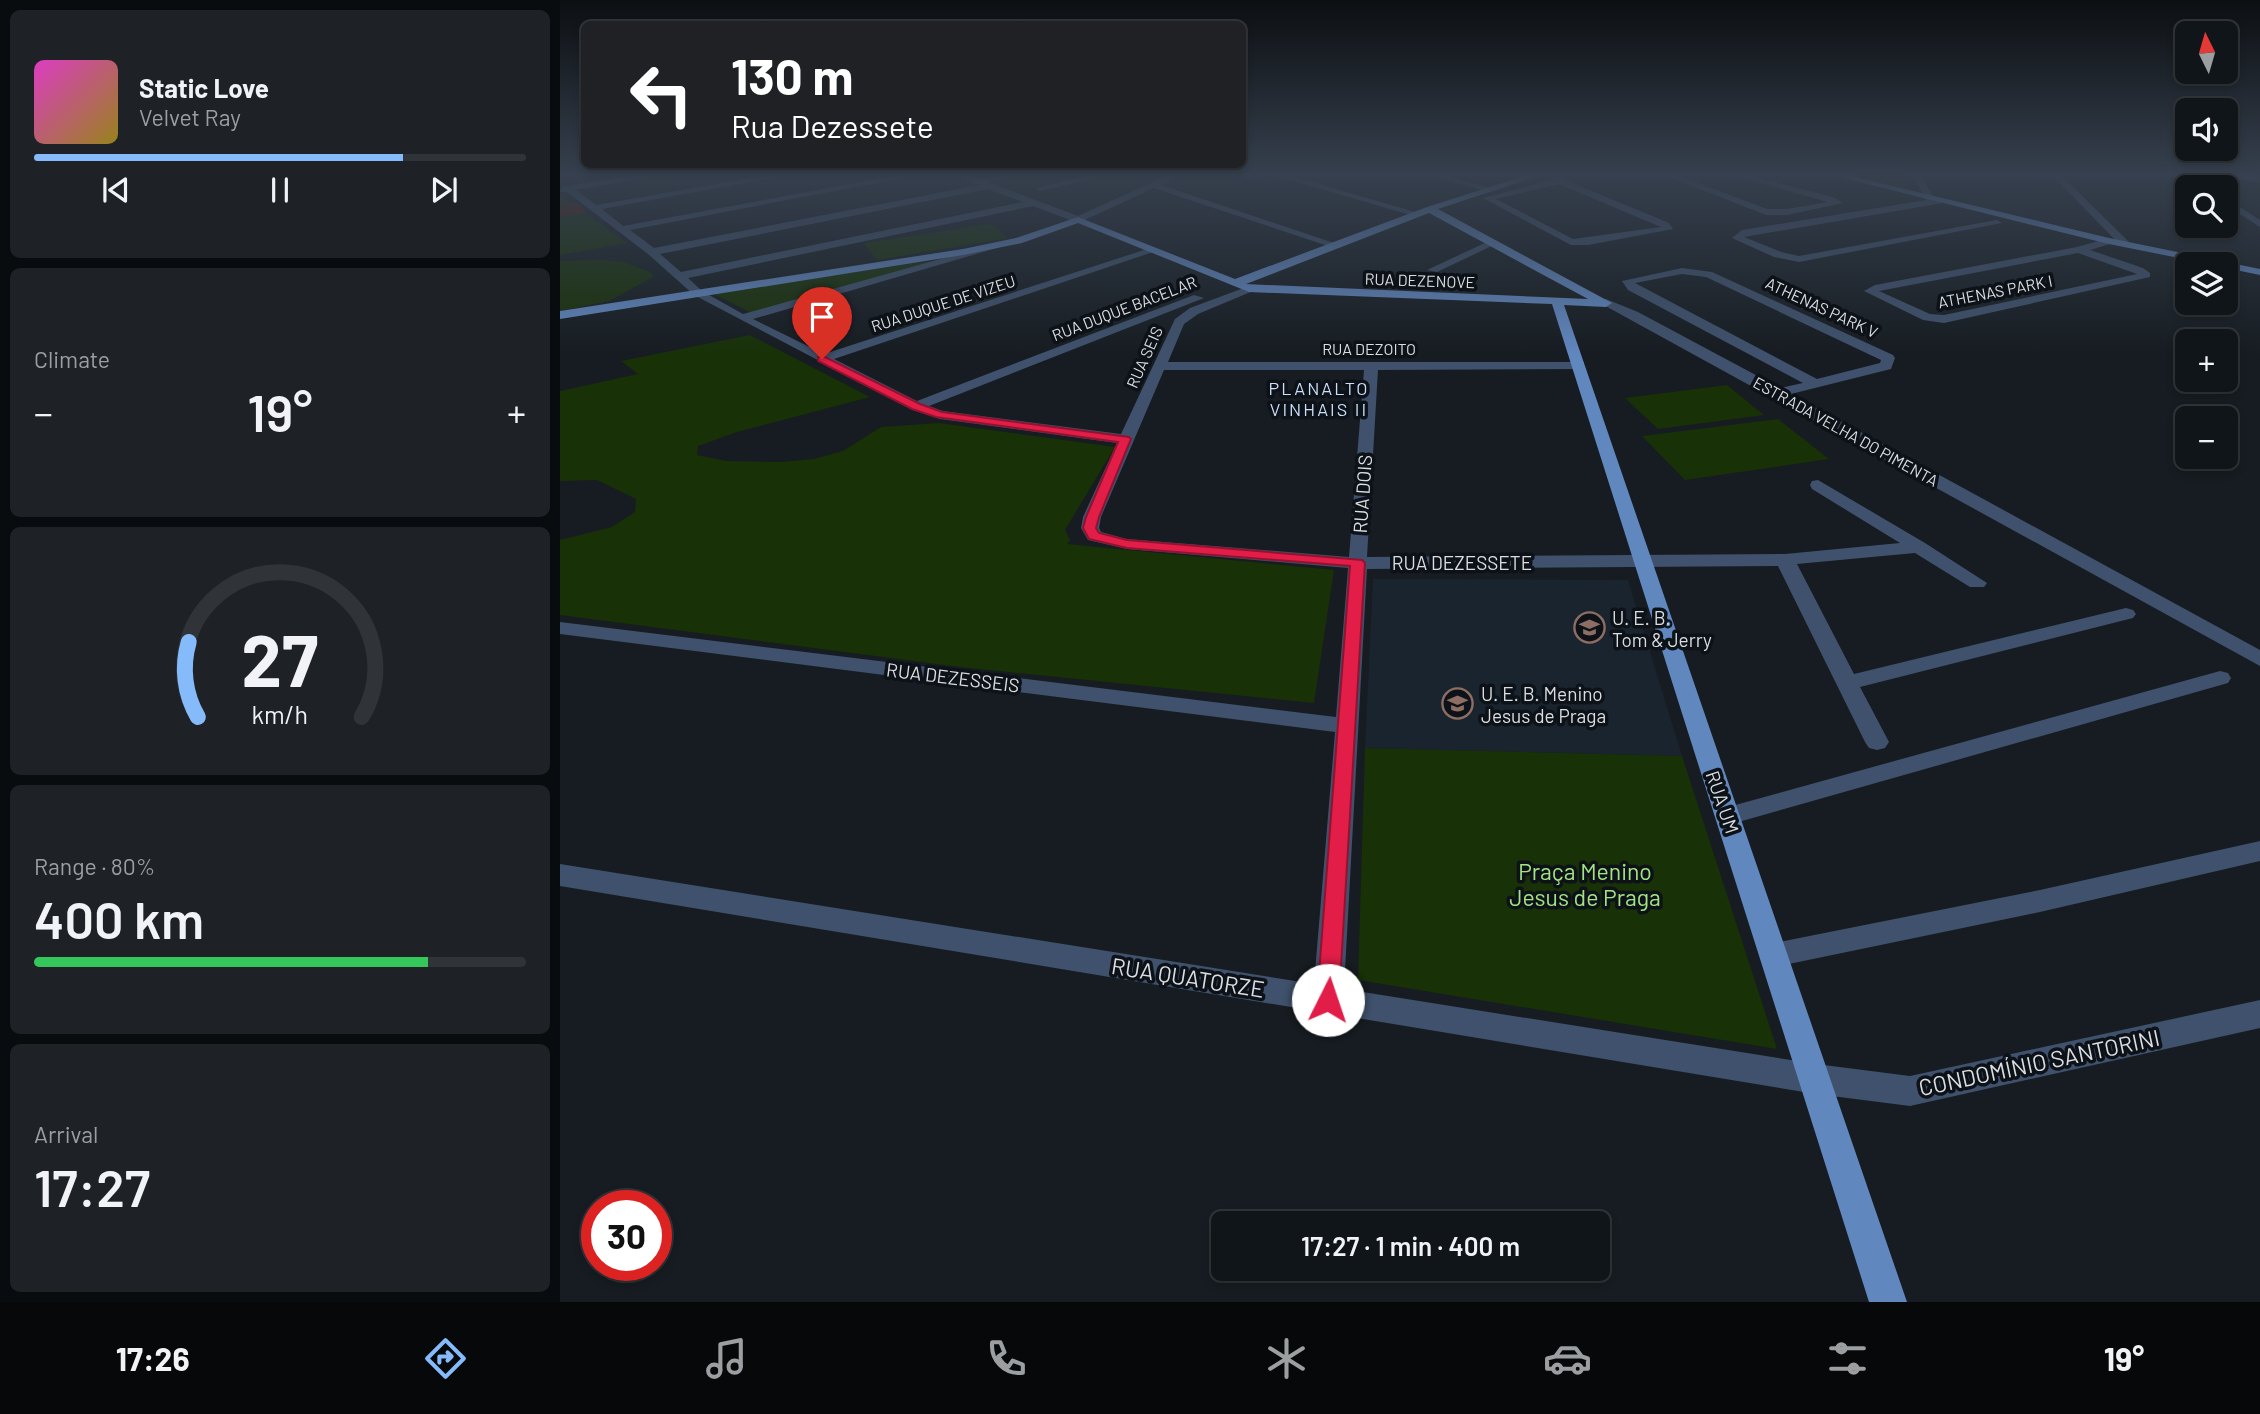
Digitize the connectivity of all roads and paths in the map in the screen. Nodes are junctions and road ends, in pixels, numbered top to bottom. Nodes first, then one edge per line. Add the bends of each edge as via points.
1 (627, 234) edge
2 (745, 234) edge
3 (884, 234) edge
4 (1039, 234) edge
5 (1113, 234) edge
6 (1301, 234) edge
7 (1365, 234) edge
8 (1476, 234) edge
9 (1556, 234) edge
10 (1639, 234) edge
11 (1741, 234) edge
12 (1938, 234) edge
13 (2078, 234) edge
14 (2115, 234) edge
15 (1018, 241) junction
16 (2109, 241) junction
17 (1493, 243) junction
18 (2125, 244) junction
19 (1335, 245) junction
20 (1154, 250) junction
21 (2078, 250) junction
22 (652, 252) junction
23 (2175, 254) edge
24 (2238, 267) edge
25 (1433, 270) dead end
26 (2260, 272) edge
27 (680, 276) junction
28 (1234, 284) junction
29 (1249, 289) junction
30 (698, 293) junction
31 (1558, 302) junction
32 (1606, 303) junction
33 (560, 315) edge
34 (742, 318) junction
35 (822, 359) junction
36 (1371, 365) junction
37 (1578, 365) junction
38 (1160, 366) junction
39 (1816, 384) junction
40 (1778, 393) junction
41 (916, 407) junction
42 (1125, 439) junction
43 (1818, 485) dead end
44 (1919, 547) junction
45 (1642, 561) junction
46 (1785, 561) junction
47 (1357, 563) junction
48 (1977, 583) dead end
49 (2126, 614) dead end
50 (560, 628) edge
51 (2260, 659) edge
52 (2220, 678) dead end
53 (1847, 683) junction
54 (1347, 726) junction
55 (1877, 742) dead end
56 (1728, 816) junction
57 (2260, 851) edge
58 (560, 875) edge
59 (1774, 955) junction
60 (1328, 1000) junction
61 (2260, 1014) edge
62 (1816, 1079) junction
63 (1888, 1302) edge

1 - 22 street
2 - 22 street
3 - 27 street
4 - 15 main road
5 - 20 main road, RUA DEZENOVE
6 - 19 street
7 - 19 main road, RUA DUQUE BACELAR
8 - 17 main road, ESTRADA VELHA DO PIMENTA
9 - 10 street via 1571,242
11 - 12 street via 1737,238 1778,256 1799,259
13 - 16 main road
14 - 18 street
15 - 30 main road
15 - 34 street
16 - 18 main road
16 - 21 street, ATHENAS PARK I
17 - 25 street
17 - 32 main road, ESTRADA VELHA DO PIMENTA
18 - 23 main road
19 - 28 main road, RUA DUQUE BACELAR
20 - 28 main road, RUA DEZENOVE
20 - 35 street, RUA DUQUE DE VIZEU
21 - 21 street, ATHENAS PARK I via 1875,288 1870,292 1927,317 1944,319 2146,275
22 - 27 street
24 - 26 main road
27 - 30 street
28 - 29 main road, RUA DEZENOVE
28 - 41 street, RUA DUQUE BACELAR
29 - 31 main road, RUA DEZENOVE
29 - 38 street, RUA SEIS via 1184,316
30 - 33 main road
30 - 34 street
31 - 32 main road, RUA DEZENOVE
31 - 37 main road, RUA UM
32 - 40 street, ESTRADA VELHA DO PIMENTA
34 - 35 street
35 - 41 street
36 - 37 street, RUA DEZOITO
36 - 38 street, RUA DEZOITO
36 - 47 street, RUA DOIS
37 - 45 main road, RUA UM
38 - 42 street, RUA SEIS
39 - 39 street, ATHENAS PARK V via 1886,366 1888,358 1708,274 1682,271 1628,281 1632,288
39 - 40 street, ATHENAS PARK V
40 - 51 street, ESTRADA VELHA DO PIMENTA
41 - 42 street via 940,415
42 - 47 street, RUA DEZESSETE via 1092,517 1094,536 1127,544
43 - 44 street
44 - 46 street, RUA DEZESSETE
44 - 48 street
45 - 46 street, RUA DEZESSETE
45 - 47 street, RUA DEZESSETE
45 - 56 main road, RUA UM
46 - 53 street
47 - 54 street, RUA DOIS
49 - 53 street
50 - 54 street, RUA DEZESSEIS
52 - 56 street
53 - 55 street
54 - 60 street, RUA DOIS
56 - 59 main road, RUA UM
57 - 59 street
58 - 60 street, RUA QUATORZE
59 - 62 main road, RUA UM
60 - 62 street, RUA QUATORZE
61 - 62 street, CONDOMÍNIO SANTORINI via 1910,1091
62 - 63 main road, RUA UM

